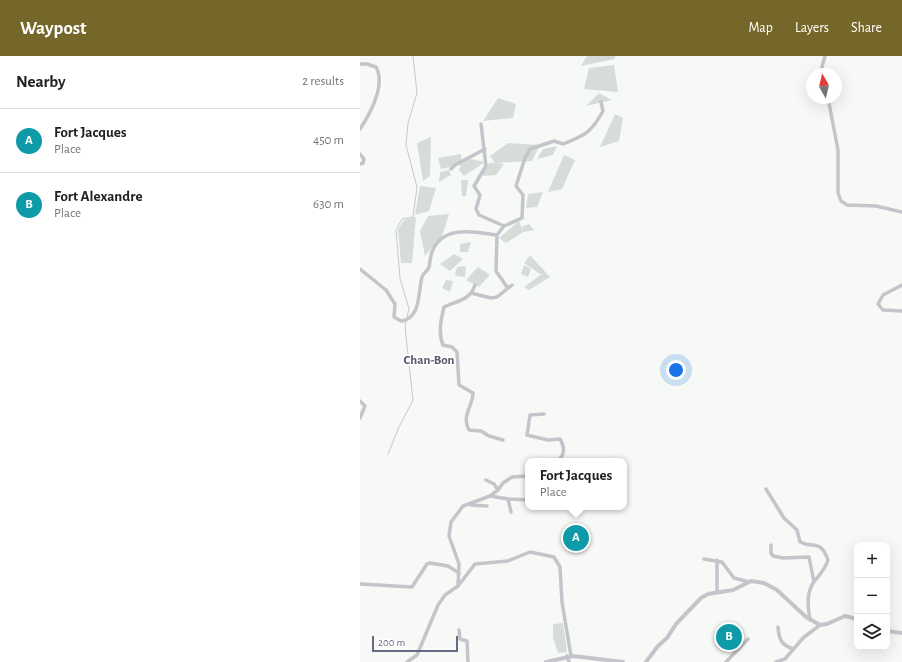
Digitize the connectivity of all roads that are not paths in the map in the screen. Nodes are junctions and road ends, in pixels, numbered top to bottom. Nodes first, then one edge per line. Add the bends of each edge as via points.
1 (825, 56) edge
2 (360, 64) edge
3 (822, 68) edge
4 (601, 102) dead end
5 (829, 104) edge
6 (481, 124) dead end
7 (360, 130) edge
8 (485, 149) junction
9 (360, 154) edge
10 (360, 164) edge
11 (451, 169) dead end
12 (902, 212) edge
13 (504, 226) junction
14 (497, 236) junction
15 (360, 269) edge
16 (475, 285) dead end
17 (512, 285) dead end
18 (902, 285) edge
19 (507, 287) junction
20 (471, 293) junction
21 (902, 310) edge
22 (360, 401) edge
23 (544, 414) dead end
24 (360, 418) edge
25 (503, 440) dead end
26 (562, 458) edge
27 (525, 476) edge
28 (486, 480) dead end
29 (766, 489) dead end
30 (498, 490) junction
31 (490, 496) junction
32 (508, 500) junction
33 (525, 500) edge
34 (468, 504) junction
35 (488, 506) dead end
36 (511, 512) dead end
37 (771, 545) dead end
38 (704, 559) dead end
39 (717, 560) junction
40 (459, 573) junction
41 (749, 582) junction
42 (814, 582) junction
43 (360, 584) edge
44 (458, 586) junction
45 (717, 592) junction
46 (854, 619) edge
47 (810, 620) junction
48 (820, 625) junction
49 (778, 627) dead end
50 (459, 630) dead end
51 (890, 631) edge
52 (902, 633) edge
53 (748, 639) dead end
54 (793, 649) junction
55 (569, 656) junction
56 (599, 658) junction
57 (407, 662) edge
58 (468, 662) edge
59 (546, 662) edge
60 (569, 662) edge
61 (607, 662) edge
62 (623, 662) edge
63 (646, 662) edge
64 (726, 662) edge
65 (776, 662) edge

1 - 3 street
2 - 7 street via 376,67 380,85 378,96
4 - 13 street via 603,111 585,135 563,144 554,141 530,149 516,186 523,195 522,218
5 - 12 street via 838,150 838,193 841,201 847,205 877,206
6 - 8 street
8 - 11 street
8 - 13 street via 486,166 474,186 480,195 476,209 479,215
9 - 10 street via 364,160
13 - 14 street
14 - 15 street via 462,230 443,237 432,252 428,269 422,276 415,312 405,321 394,317 395,304 386,290
14 - 19 street via 496,272
16 - 20 street
17 - 19 street
18 - 21 street via 884,296 878,304 883,310
19 - 20 street via 497,297 491,298
20 - 25 street via 467,298 444,307 440,325 442,342 457,352 459,385 473,393 466,414 469,430 481,431
22 - 24 street via 365,406
23 - 26 street via 530,413 527,435 548,440 560,439 564,453
27 - 30 street via 512,477
28 - 30 street via 494,484
29 - 42 street via 787,522 797,530 800,542 816,544 827,556 826,568
30 - 31 street
31 - 32 street
31 - 34 street
32 - 33 street
32 - 36 street
34 - 35 street
34 - 40 street via 451,522 449,530
37 - 42 street via 771,553 777,557 809,557
38 - 39 street
39 - 41 street via 722,562 734,578
39 - 45 street
40 - 43 street via 448,566 430,563 412,587
40 - 44 street
41 - 45 street via 732,590
41 - 47 street via 764,582 777,590
42 - 47 street via 808,598
44 - 55 street via 478,563 508,561 530,552 554,557 560,567
44 - 57 street via 445,595 438,605 417,655
45 - 63 street via 701,598 676,624
46 - 48 street via 845,616
47 - 48 street
48 - 54 street
49 - 54 street via 780,641
50 - 58 street via 460,639 469,644
51 - 52 street
53 - 64 street
54 - 65 street via 785,659
55 - 56 street
55 - 59 street
55 - 60 street
56 - 61 street
56 - 62 street

